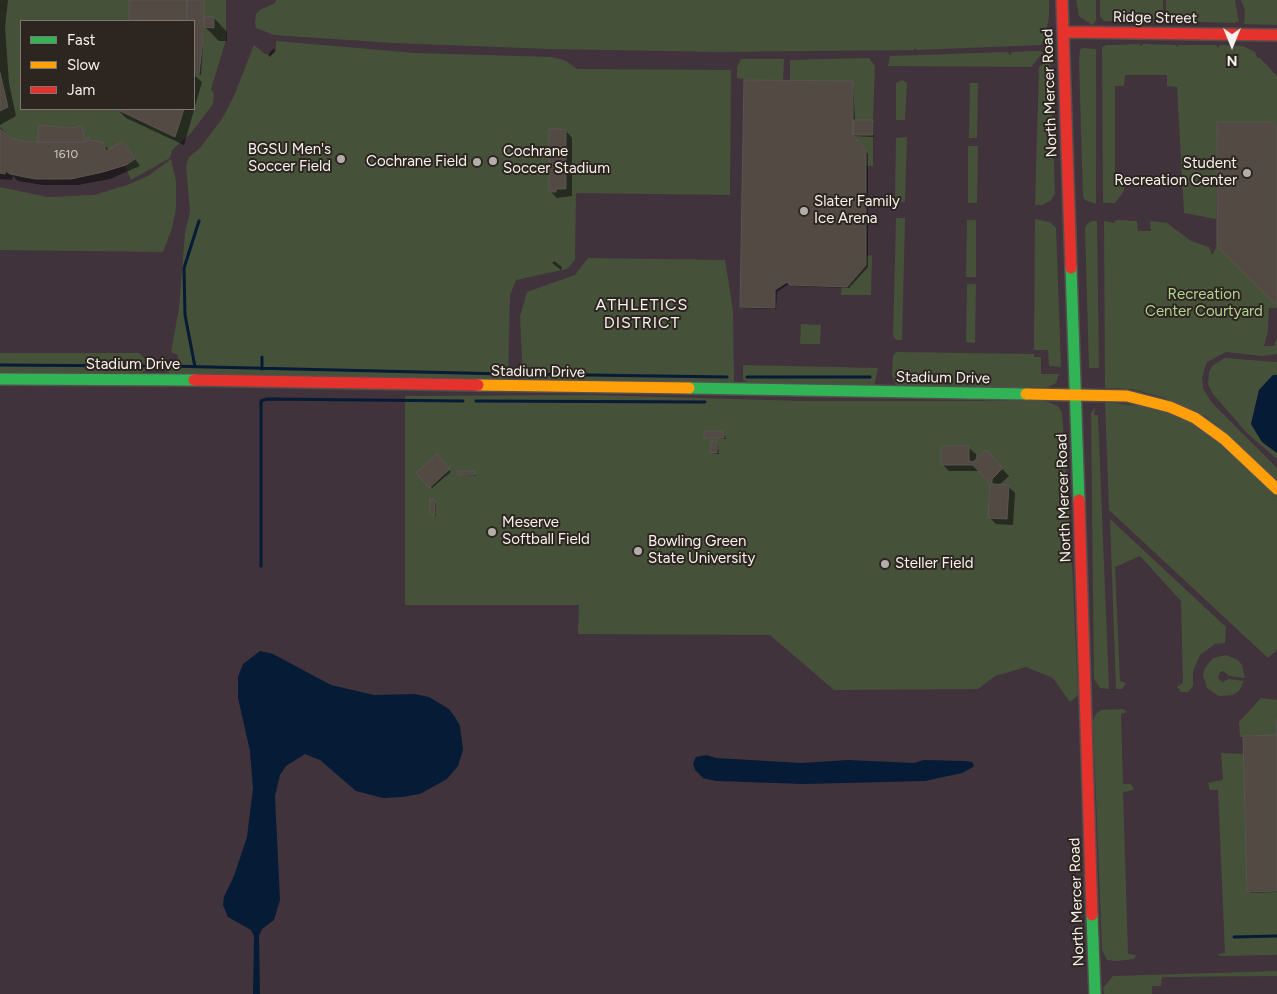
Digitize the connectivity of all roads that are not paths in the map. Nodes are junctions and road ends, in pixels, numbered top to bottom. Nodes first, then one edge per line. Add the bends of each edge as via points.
1 (1062, 0) edge
2 (1063, 32) junction
3 (1277, 35) edge
4 (0, 379) edge
5 (1075, 394) junction
6 (1277, 489) edge
7 (1095, 994) edge

1 - 2 street, North Mercer Road
2 - 3 street, Ridge Street
2 - 5 street, North Mercer Road
4 - 5 street, Stadium Drive
5 - 6 street, Stadium Drive via 1127,396 1170,407 1210,428
5 - 7 street, North Mercer Road

